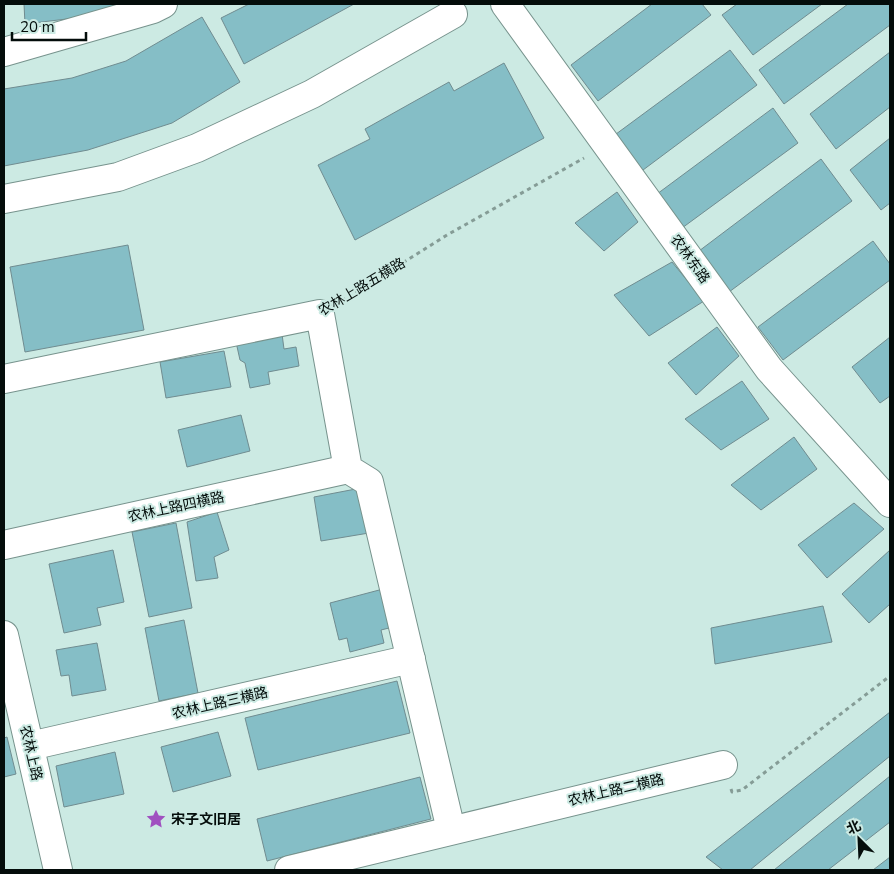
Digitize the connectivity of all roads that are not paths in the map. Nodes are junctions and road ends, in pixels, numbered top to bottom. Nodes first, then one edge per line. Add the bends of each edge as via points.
1 (163, 4) edge
2 (505, 4) edge
3 (453, 14) dead end
4 (4, 52) edge
5 (4, 199) edge
6 (4, 380) edge
7 (348, 469) junction
8 (890, 503) edge
9 (4, 545) edge
10 (4, 635) edge
11 (411, 659) junction
12 (30, 746) junction
13 (723, 765) road end
14 (451, 830) junction
15 (58, 870) edge
16 (289, 870) edge

1 - 4 street
2 - 8 street, 农林东路 via 769,369
3 - 5 street via 312,94 197,148 118,177
6 - 7 street, 农林上路五横路 via 320,314
7 - 9 street, 农林上路四横路
7 - 11 street via 369,482
10 - 12 street, 农林上路
11 - 12 street, 农林上路三横路
11 - 14 street
12 - 15 street, 农林上路
13 - 14 street, 农林上路二横路
14 - 16 street, 农林上路二横路

